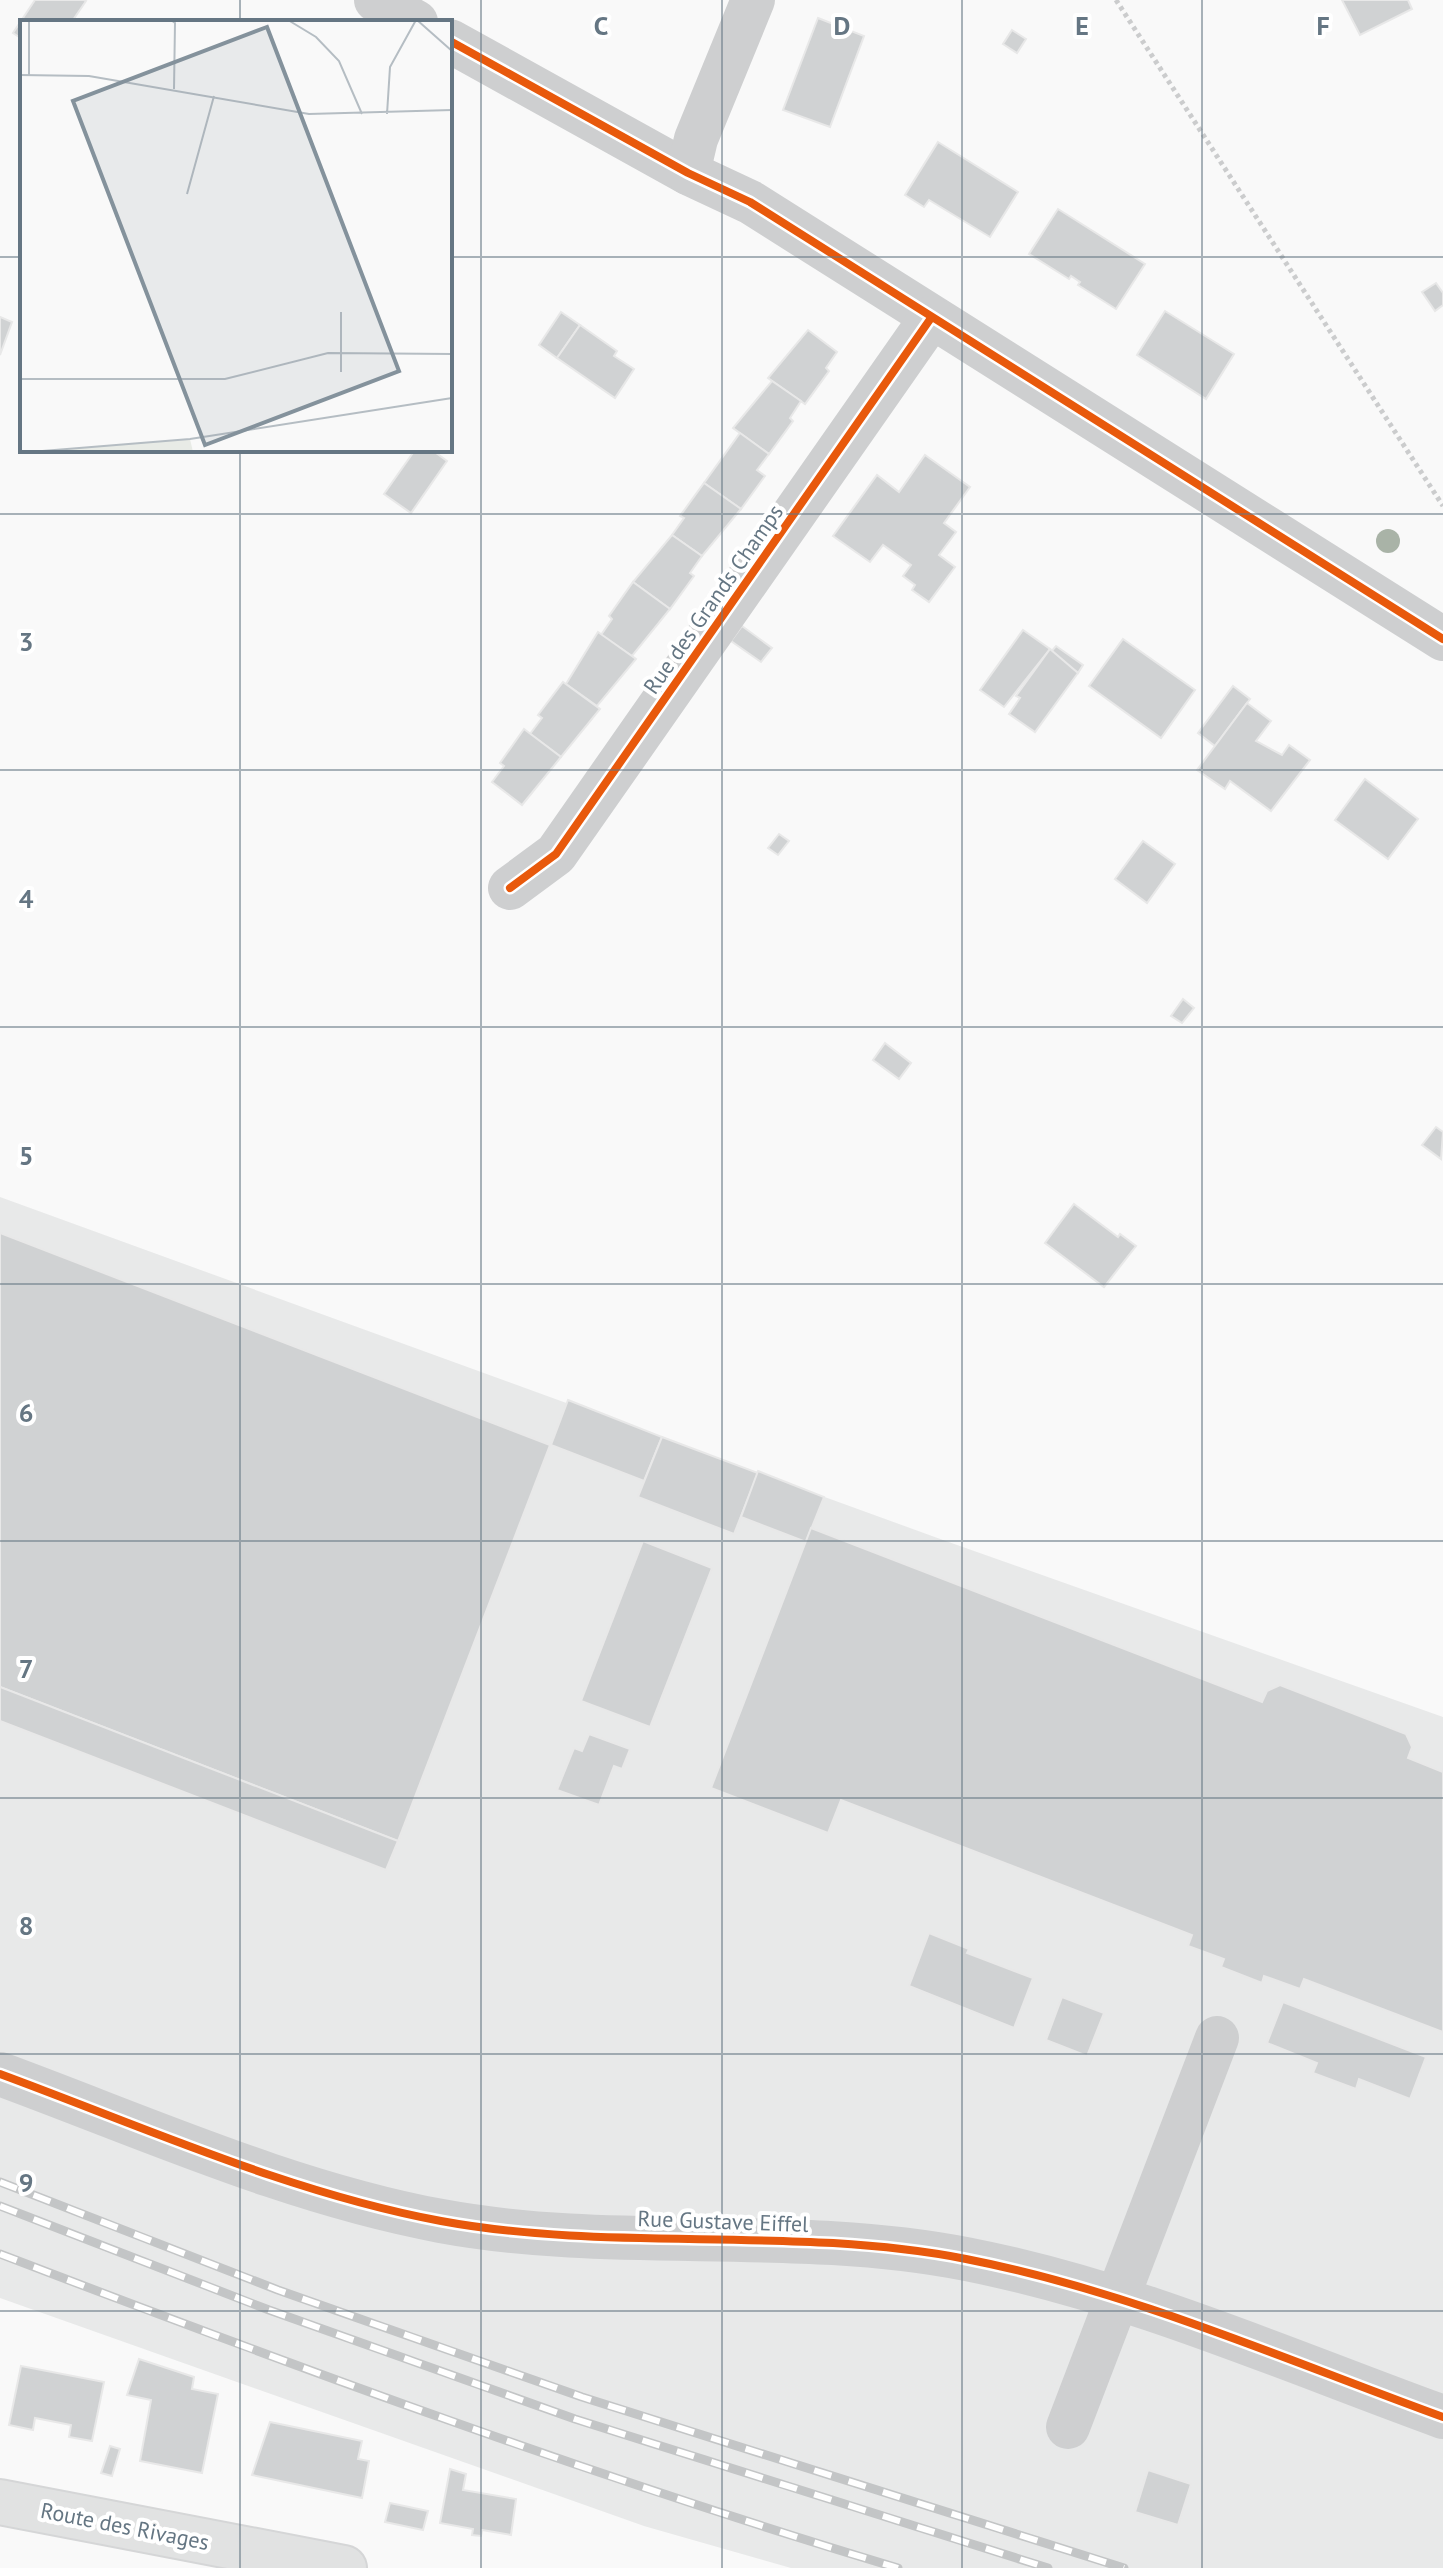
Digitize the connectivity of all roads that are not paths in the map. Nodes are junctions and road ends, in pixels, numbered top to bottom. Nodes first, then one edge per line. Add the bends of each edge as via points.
1 (376, 0) edge
2 (753, 0) edge
3 (412, 20) edge
4 (452, 42) edge
5 (688, 173) junction
6 (931, 318) junction
7 (1443, 639) edge
8 (510, 888) dead end
9 (1217, 2038) dead end
10 (0, 2074) edge
11 (1118, 2299) junction
12 (1443, 2417) edge
13 (1068, 2427) dead end
14 (0, 2502) edge
15 (344, 2568) edge

1 - 3 street
2 - 5 street via 696,139
4 - 5 street
5 - 6 street via 750,202
6 - 7 street
6 - 8 street, Rue des Grands Champs via 556,854
9 - 11 street
10 - 11 street, Rue Gustave Eiffel via 295,2183 443,2221 591,2235 892,2247 1029,2273
11 - 12 street, Rue Gustave Eiffel
11 - 13 street
14 - 15 main road, Route des Rivages

